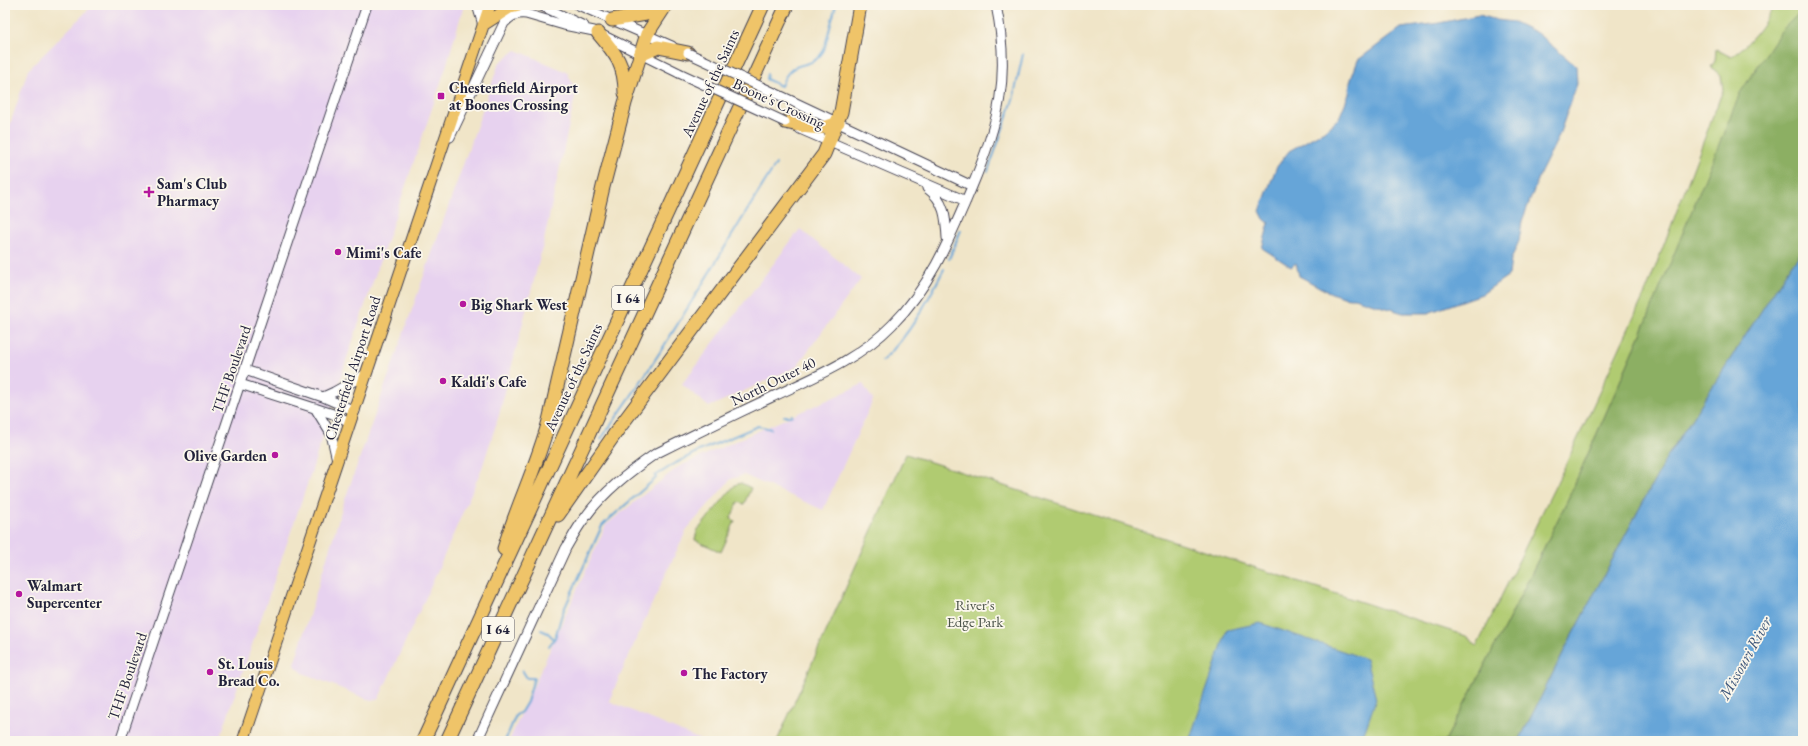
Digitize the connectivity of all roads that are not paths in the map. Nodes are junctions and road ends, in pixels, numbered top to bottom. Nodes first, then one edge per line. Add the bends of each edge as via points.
1 (367, 5) edge
2 (477, 5) edge
3 (490, 5) edge
4 (519, 5) edge
5 (540, 5) edge
6 (578, 5) edge
7 (665, 5) edge
8 (763, 5) edge
9 (787, 5) edge
10 (860, 5) edge
11 (996, 5) edge
12 (612, 20) junction
13 (483, 25) junction
14 (596, 32) junction
15 (647, 34) junction
16 (688, 53) junction
17 (640, 55) junction
18 (625, 103) junction
19 (785, 122) junction
20 (838, 122) junction
21 (830, 142) junction
22 (438, 162) junction
23 (916, 180) junction
24 (972, 186) junction
25 (966, 201) junction
26 (947, 241) junction
27 (245, 370) junction
28 (366, 374) junction
29 (240, 384) junction
30 (323, 397) junction
31 (315, 408) junction
32 (355, 411) junction
33 (350, 422) junction
34 (337, 460) junction
35 (540, 539) junction
36 (492, 590) junction
37 (120, 741) edge
38 (243, 741) edge
39 (423, 741) edge
40 (447, 741) edge
41 (477, 741) edge

1 - 27 street, THF Boulevard
2 - 13 street
3 - 13 main road, Chesterfield Airport Road
4 - 13 main road
5 - 14 street, Boone's Crossing
6 - 12 street, Boone's Crossing
7 - 12 highway via 646,14
7 - 15 highway
8 - 36 highway, Avenue of the Saints / I 64
9 - 35 highway, I 64
10 - 20 highway
11 - 24 street, North Outer 40 via 1003,52 1000,101 990,141
12 - 15 street, Boone's Crossing
13 - 22 main road, Chesterfield Airport Road
14 - 17 street, Boone's Crossing
14 - 18 highway via 616,55 621,66 625,79
14 - 22 street via 564,26 526,14 520,13 510,17 504,23
15 - 16 street, Boone's Crossing
15 - 17 highway
16 - 17 highway via 658,47
16 - 20 street, Boone's Crossing, bridge
17 - 18 highway
17 - 19 street, Boone's Crossing, bridge
18 - 36 highway via 543,443 512,524
19 - 20 highway via 820,129
19 - 21 street, Boone's Crossing
20 - 21 highway
20 - 24 street, Boone's Crossing
21 - 23 street, Boone's Crossing
21 - 35 highway via 824,154 615,433
22 - 28 main road, Chesterfield Airport Road
23 - 25 street, Boone's Crossing
23 - 26 street via 934,193 944,207
24 - 25 street, North Outer 40
25 - 26 street, North Outer 40
26 - 41 street, North Outer 40 via 924,286 891,326 872,342 824,372 655,454 627,474 603,496 584,519 566,548
27 - 29 street, THF Boulevard
27 - 30 street
28 - 30 street
28 - 32 main road, Chesterfield Airport Road
29 - 31 street
29 - 37 street, THF Boulevard
30 - 32 street
31 - 33 street
31 - 34 street via 331,434
32 - 33 main road, Chesterfield Airport Road
33 - 34 main road, Chesterfield Airport Road
34 - 38 main road, Chesterfield Airport Road
35 - 40 highway, I 64
36 - 39 highway, Avenue of the Saints / I 64

